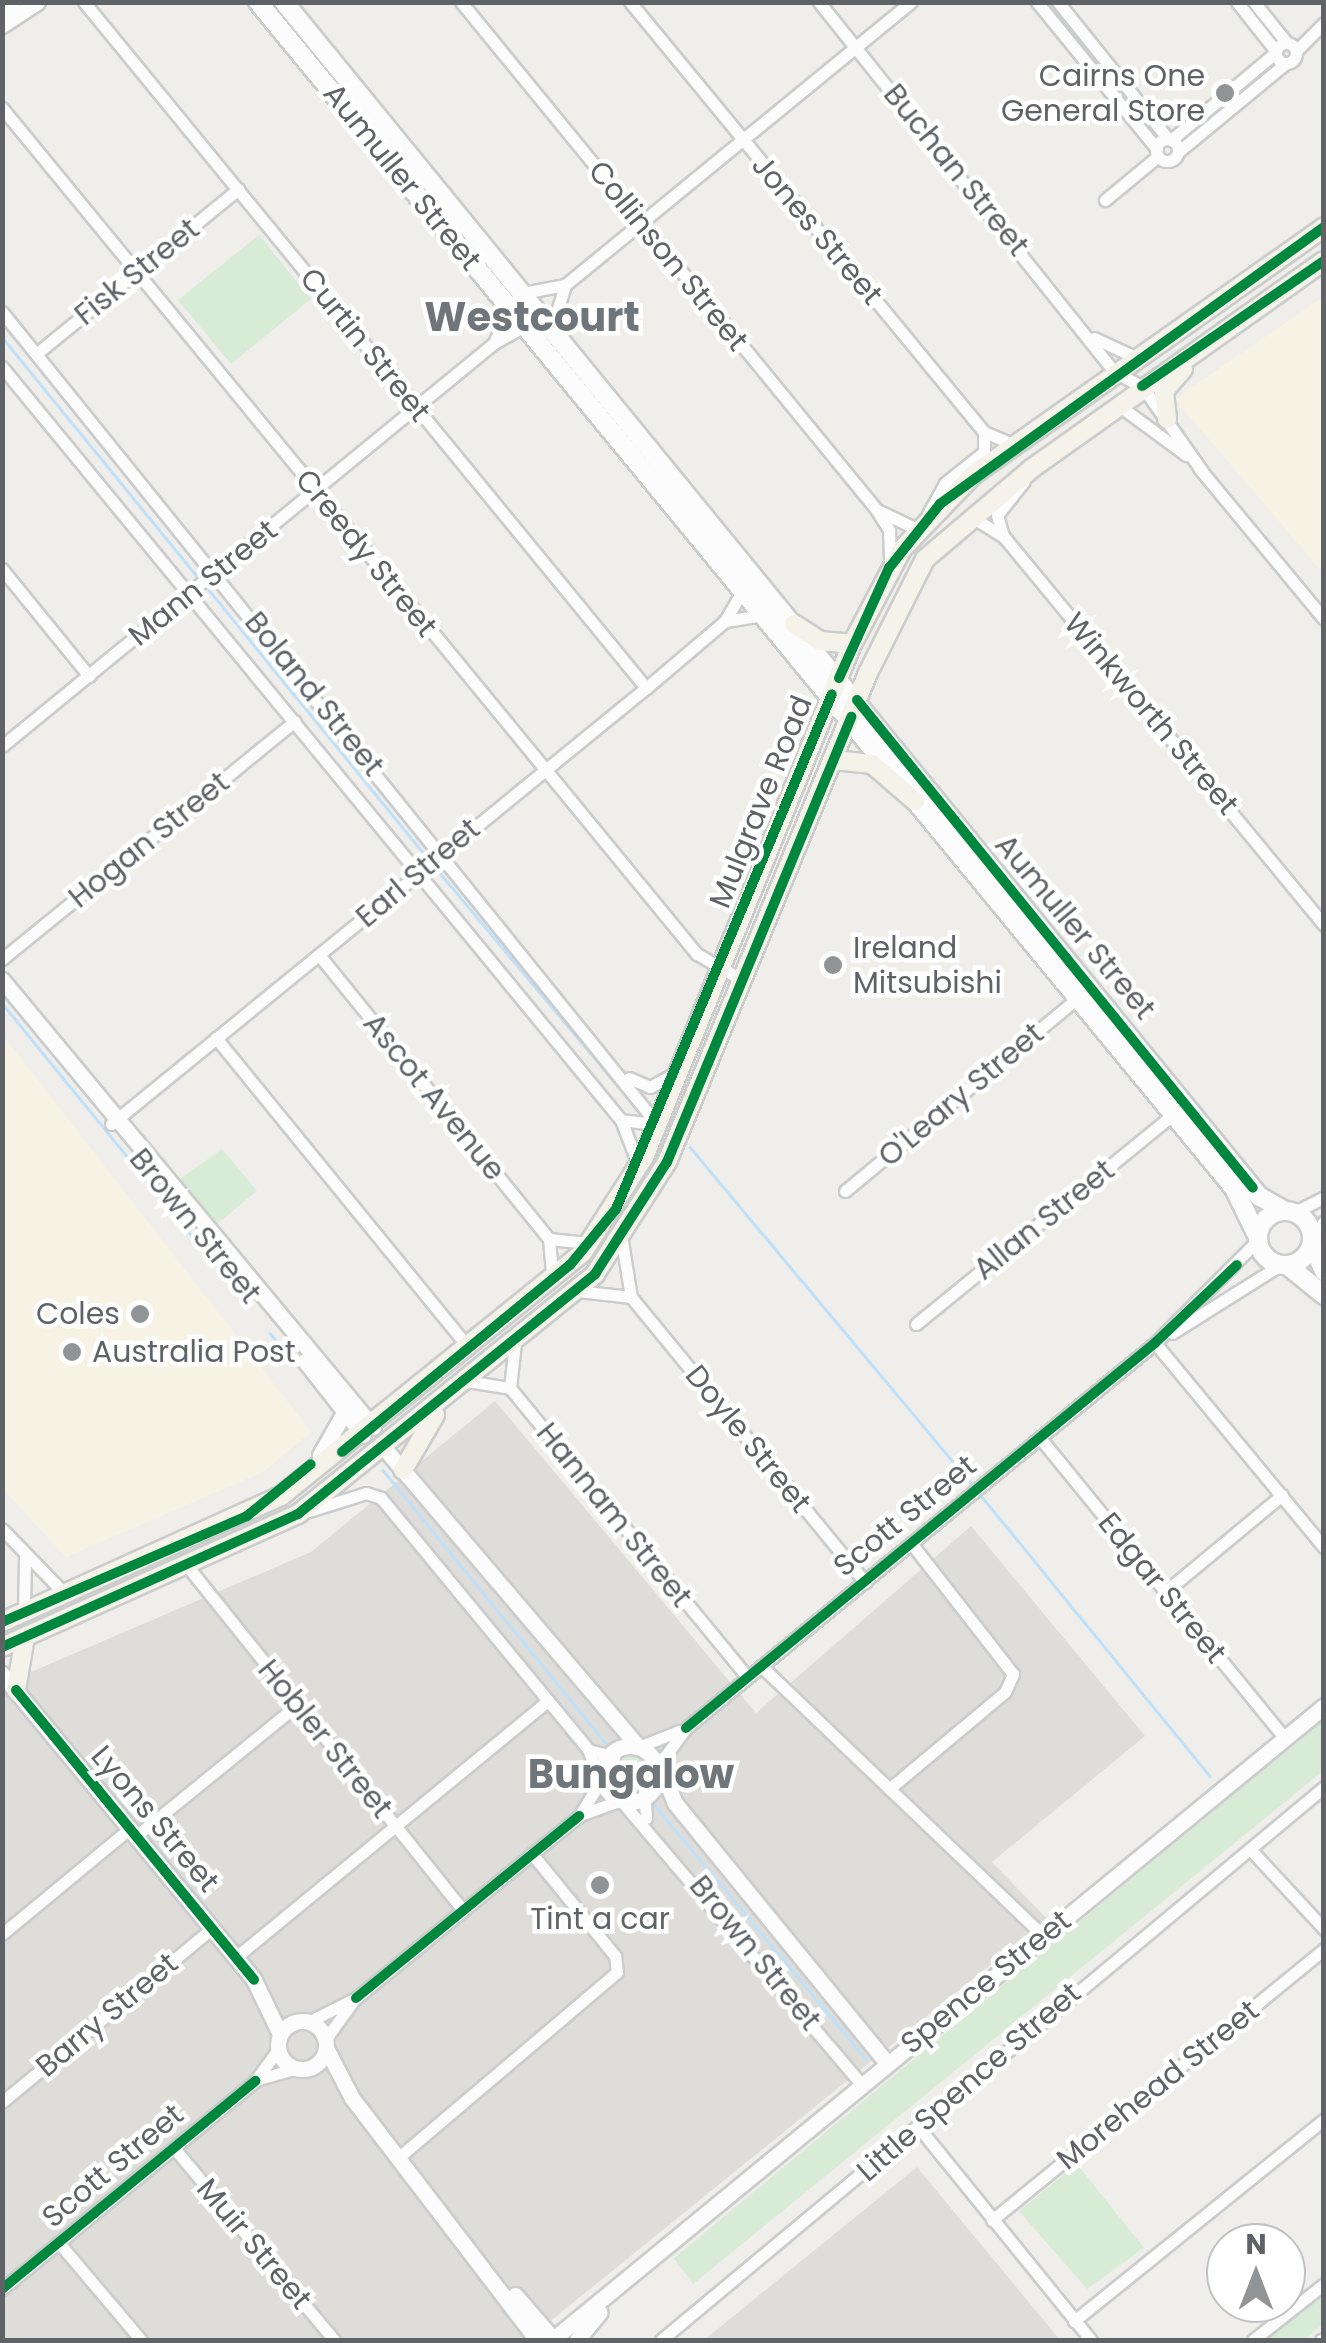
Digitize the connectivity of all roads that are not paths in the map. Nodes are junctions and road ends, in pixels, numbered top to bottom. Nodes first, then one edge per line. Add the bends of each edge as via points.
1 (12, 2) edge
2 (37, 2) edge
3 (84, 2) edge
4 (258, 2) edge
5 (284, 2) edge
6 (461, 2) edge
7 (630, 2) edge
8 (819, 2) edge
9 (911, 2) edge
10 (1037, 2) edge
11 (1058, 2) edge
12 (1236, 2) edge
13 (1254, 2) edge
14 (2, 13) edge
15 (1324, 24) edge
16 (2, 25) edge
17 (306, 29) junction
18 (855, 46) junction
19 (1284, 48) junction
20 (332, 92) junction
21 (2, 108) edge
22 (742, 140) junction
23 (1172, 144) junction
24 (1157, 153) junction
25 (238, 189) junction
26 (1105, 200) dead end
27 (641, 223) junction
28 (1324, 227) edge
29 (494, 257) junction
30 (1324, 261) edge
31 (136, 272) junction
32 (565, 285) junction
33 (524, 293) junction
34 (510, 308) junction
35 (2, 312) edge
36 (525, 326) junction
37 (552, 328) junction
38 (1226, 328) junction
39 (1094, 338) junction
40 (494, 342) junction
41 (36, 354) junction
42 (1135, 358) junction
43 (2, 367) edge
44 (1114, 372) junction
45 (1142, 386) junction
46 (1117, 404) junction
47 (415, 407) junction
48 (1167, 419) junction
49 (984, 432) junction
50 (1014, 446) junction
51 (1031, 468) junction
52 (1202, 471) junction
53 (680, 484) junction
54 (316, 491) junction
55 (876, 508) junction
56 (968, 516) junction
57 (922, 523) junction
58 (1004, 537) junction
59 (709, 552) junction
60 (889, 568) junction
61 (2, 569) edge
62 (213, 573) junction
63 (742, 592) junction
64 (190, 593) junction
65 (762, 615) junction
66 (1324, 619) edge
67 (725, 621) junction
68 (794, 624) junction
69 (852, 644) junction
70 (89, 676) junction
71 (835, 686) junction
72 (646, 688) junction
73 (854, 709) junction
74 (296, 721) junction
75 (2, 746) edge
76 (834, 760) junction
77 (544, 770) junction
78 (915, 801) junction
79 (968, 838) junction
80 (442, 852) junction
81 (418, 872) junction
82 (996, 902) junction
83 (1324, 924) edge
84 (319, 954) junction
85 (2, 959) edge
86 (720, 970) junction
87 (2, 980) edge
88 (744, 981) junction
89 (1076, 999) junction
90 (216, 1038) junction
91 (680, 1070) junction
92 (625, 1076) junction
93 (1172, 1115) junction
94 (621, 1120) junction
95 (115, 1121) junction
96 (658, 1124) junction
97 (639, 1168) junction
98 (845, 1191) dead end
99 (1324, 1197) edge
100 (1289, 1212) junction
101 (1324, 1221) edge
102 (1258, 1239) junction
103 (550, 1240) junction
104 (622, 1241) junction
105 (591, 1242) junction
106 (1312, 1243) junction
107 (1284, 1265) junction
108 (1324, 1270) edge
109 (550, 1282) junction
110 (577, 1291) junction
111 (1324, 1295) edge
112 (631, 1297) junction
113 (916, 1324) dead end
114 (516, 1340) junction
115 (1156, 1343) junction
116 (469, 1348) junction
117 (466, 1381) junction
118 (510, 1388) junction
119 (450, 1394) junction
120 (344, 1413) junction
121 (368, 1431) junction
122 (1040, 1438) junction
123 (385, 1449) junction
124 (403, 1470) junction
125 (1282, 1495) junction
126 (281, 1496) junction
127 (298, 1514) junction
128 (2, 1529) edge
129 (911, 1544) junction
130 (1324, 1547) edge
131 (24, 1556) junction
132 (188, 1567) junction
133 (865, 1582) junction
134 (1165, 1592) junction
135 (66, 1594) junction
136 (24, 1613) junction
137 (2, 1622) edge
138 (25, 1637) junction
139 (2, 1647) edge
140 (762, 1666) junction
141 (2, 1674) edge
142 (747, 1677) junction
143 (16, 1690) junction
144 (548, 1701) junction
145 (297, 1705) junction
146 (1324, 1706) edge
147 (612, 1725) junction
148 (686, 1728) junction
149 (1284, 1738) junction
150 (640, 1746) junction
151 (588, 1748) junction
152 (615, 1755) junction
153 (660, 1764) junction
154 (600, 1782) junction
155 (1324, 1787) edge
156 (890, 1789) junction
157 (646, 1792) junction
158 (620, 1802) junction
159 (674, 1803) junction
160 (579, 1816) junction
161 (648, 1822) junction
162 (395, 1825) junction
163 (133, 1832) junction
164 (1250, 1848) junction
165 (532, 1854) junction
166 (463, 1910) junction
167 (212, 1928) junction
168 (1324, 1929) edge
169 (2, 1934) edge
170 (1044, 1936) junction
171 (1324, 1949) edge
172 (236, 1957) junction
173 (254, 1980) junction
174 (356, 1998) junction
175 (305, 2022) junction
176 (279, 2042) junction
177 (325, 2044) junction
178 (887, 2063) junction
179 (303, 2068) junction
180 (255, 2081) junction
181 (862, 2085) junction
182 (352, 2098) junction
183 (2, 2102) edge
184 (1324, 2119) edge
185 (920, 2130) junction
186 (174, 2148) junction
187 (399, 2157) junction
188 (992, 2220) junction
189 (59, 2243) junction
190 (650, 2259) junction
191 (490, 2271) junction
192 (1324, 2284) edge
193 (2, 2289) edge
194 (514, 2294) junction
195 (600, 2312) junction
196 (577, 2320) junction
197 (1074, 2321) junction
198 (141, 2340) edge
199 (334, 2340) edge
200 (538, 2340) edge
201 (554, 2340) edge
202 (567, 2340) edge
203 (577, 2340) edge
204 (661, 2340) edge
205 (1091, 2340) edge
206 (1253, 2340) edge

1 - 14 street
2 - 16 street
3 - 25 street, Curtin Street
4 - 20 main road, Aumuller Street
5 - 17 main road, Aumuller Street
6 - 27 street, Collinson Street
7 - 22 street, Jones Street
8 - 18 street, Buchan Street
9 - 18 street
10 - 24 street
11 - 23 street
12 - 19 street
13 - 19 street
15 - 19 street
17 - 20 main road via 301,41
17 - 29 main road, Aumuller Street
18 - 22 street
18 - 39 street, Buchan Street
19 - 23 street
19 - 23 street via 1286,64
20 - 34 main road, Aumuller Street
21 - 31 street, Creedy Street
22 - 27 street
22 - 49 street, Jones Street
23 - 24 street
23 - 24 street
24 - 26 street
25 - 31 street, Fisk Street
25 - 47 street, Curtin Street
27 - 32 street
27 - 55 street, Collinson Street
28 - 42 main road, Mulgrave Road
29 - 33 main road, Aumuller Street
29 - 36 main road via 528,311
30 - 38 main road, Mulgrave Road
31 - 41 street, Fisk Street
31 - 54 street, Creedy Street
32 - 33 street
32 - 37 street
33 - 37 main road, Aumuller Street
34 - 36 main road, Aumuller Street
34 - 40 street, Mann Street
35 - 41 street, Boland Street
36 - 40 street, Mann Street
36 - 59 main road, Aumuller Street
37 - 53 main road, Aumuller Street
38 - 45 main road, Mulgrave Road
38 - 48 main road via 1167,384
39 - 42 street, Buchan Street
39 - 44 street, Buchan Street
40 - 47 street, Mann Street
41 - 62 street, Boland Street
42 - 44 main road, Mulgrave Road
43 - 64 street, Boland Street
44 - 45 street
44 - 50 main road, Mulgrave Road
45 - 46 main road, Mulgrave Road
45 - 48 street
46 - 51 main road, Mulgrave Road
46 - 52 street
47 - 54 street, Mann Street
47 - 72 street, Curtin Street
48 - 52 street
49 - 50 street, Jones Street
49 - 57 street via 984,452 945,483
50 - 57 main road, Mulgrave Road
51 - 56 main road, Mulgrave Road
51 - 58 street via 997,515
52 - 66 street
53 - 59 main road via 716,538
53 - 68 main road, Aumuller Street
54 - 62 street, Mann Street
54 - 77 street, Creedy Street
55 - 57 street
55 - 60 street via 889,530
56 - 58 street, Winkworth Street
56 - 73 main road, Mulgrave Road via 914,576
57 - 60 main road, Mulgrave Road
58 - 83 street, Winkworth Street
59 - 63 main road, Aumuller Street
60 - 69 main road, Mulgrave Road
61 - 70 street
62 - 64 street, Mann Street
62 - 80 street, Boland Street
63 - 65 main road, Aumuller Street
63 - 67 street, Earl Street
64 - 70 street, Mann Street
64 - 74 street, Boland Street
65 - 67 street
65 - 71 main road, Aumuller Street
67 - 72 street, Earl Street
68 - 69 main road via 820,640
68 - 71 main road, Aumuller Street
69 - 71 main road, Mulgrave Road
70 - 75 street, Mann Street
71 - 73 main road, Aumuller Street
71 - 86 main road, Mulgrave Road
72 - 77 street, Earl Street
73 - 76 main road, Mulgrave Road
73 - 78 main road, Aumuller Street
73 - 79 main road, Aumuller Street
74 - 81 street, Boland Street
74 - 85 street, Hogan Street
76 - 78 main road via 872,764
76 - 88 main road, Mulgrave Road
77 - 80 street, Earl Street
77 - 86 street, Creedy Street via 697,954
78 - 82 main road, Aumuller Street
79 - 82 main road via 962,850
79 - 100 main road, Aumuller Street via 1259,1196
80 - 81 street, Earl Street
80 - 92 street, Boland Street
81 - 84 street, Earl Street
81 - 94 street, Boland Street
82 - 89 main road, Aumuller Street
84 - 90 street, Earl Street
84 - 103 street, Ascot Avenue
86 - 88 street, Creedy Street
86 - 91 main road, Mulgrave Road
87 - 95 street, Brown Street
88 - 104 main road, Mulgrave Road via 667,1162
89 - 93 main road, Aumuller Street
89 - 98 street, O'Leary Street
90 - 95 street, Earl Street
90 - 116 street
91 - 92 street via 650,1086
91 - 96 main road, Mulgrave Road
92 - 96 street, Boland Street
93 - 102 main road, Aumuller Street via 1244,1200
93 - 113 street, Allan Street
94 - 96 street
94 - 97 street, Boland Street
95 - 120 street, Brown Street
95 - 121 street, Brown Street
96 - 97 main road, Mulgrave Road
97 - 105 main road, Mulgrave Road
99 - 100 street
100 - 102 main road via 1264,1221
100 - 106 main road, Aumuller Street
101 - 106 street
102 - 107 main road, Aumuller Street
102 - 115 street, Scott Street
103 - 105 street
103 - 109 street via 557,1259
104 - 110 main road, Mulgrave Road
104 - 112 street
105 - 109 main road, Mulgrave Road
106 - 107 main road
106 - 108 main road
107 - 111 main road
107 - 115 street, Scott Street
109 - 116 main road, Mulgrave Road
110 - 112 street
110 - 114 main road, Mulgrave Road
112 - 133 street, Doyle Street
114 - 117 main road, Mulgrave Road
114 - 118 street
115 - 122 street, Scott Street
115 - 125 street
116 - 121 main road, Mulgrave Road
117 - 118 street
117 - 119 main road, Mulgrave Road
118 - 142 street, Hannam Street
119 - 123 main road, Mulgrave Road
119 - 124 main road
120 - 121 street, Brown Street
120 - 126 street via 334,1442
121 - 123 main road, Brown Street
121 - 126 main road, Mulgrave Road
122 - 129 street, Scott Street
122 - 134 street, Edgar Street
123 - 124 street, Brown Street
123 - 127 main road, Mulgrave Road
124 - 147 street, Brown Street
125 - 130 street
125 - 134 street
126 - 135 main road, Mulgrave Road
127 - 132 main road, Mulgrave Road
127 - 144 street via 377,1495
128 - 131 street
129 - 133 street, Scott Street
129 - 156 street via 1012,1674 1005,1692
131 - 135 street
131 - 136 street
132 - 138 main road, Mulgrave Road
132 - 145 street, Hobler Street
133 - 140 street, Scott Street
134 - 149 street, Edgar Street
135 - 136 main road, Mulgrave Road
136 - 137 main road, Mulgrave Road
138 - 139 main road, Mulgrave Road
138 - 143 main road
140 - 142 street, Scott Street
140 - 156 street
141 - 143 street, Lyons Street
142 - 148 street, Scott Street
143 - 163 street, Lyons Street
144 - 151 street
144 - 162 street
145 - 162 street, Hobler Street
145 - 163 street
146 - 149 street, Spence Street
147 - 150 street, Brown Street
147 - 152 street
148 - 150 street, Scott Street
148 - 153 street, Scott Street
149 - 170 street, Spence Street
150 - 152 street
150 - 153 street
151 - 152 street
151 - 154 street
152 - 154 street
153 - 157 street
153 - 159 street, Brown Street
154 - 158 street
154 - 160 street
155 - 164 street, Little Spence Street
156 - 170 street
157 - 158 street
157 - 159 street, Brown Street
157 - 161 street
158 - 160 street
158 - 161 street, Brown Street
159 - 178 street, Brown Street
160 - 165 street
161 - 181 street, Brown Street
162 - 166 street, Hobler Street
162 - 172 street
163 - 167 street, Lyons Street
163 - 169 street
164 - 168 street
164 - 185 street, Little Spence Street via 940,2099
165 - 166 street
165 - 187 street via 617,1964 613,1979
166 - 174 street
167 - 172 street, Lyons Street
167 - 183 street, Barry Street
170 - 178 street, Spence Street
171 - 188 street, Morehead Street
172 - 173 street, Lyons Street
173 - 175 street, Lyons Street
173 - 176 street, Lyons Street
174 - 175 street
174 - 177 street
175 - 176 street
175 - 177 street, Lyons Street
176 - 179 street, Lyons Street
176 - 180 street, Scott Street
177 - 179 street
177 - 182 street
178 - 181 street, Spence Street
179 - 180 street, Scott Street
179 - 182 street
180 - 186 street, Scott Street
181 - 190 street, Spence Street
182 - 187 street
184 - 197 street
185 - 188 street
185 - 204 street, Little Spence Street
186 - 189 street, Scott Street
186 - 199 street, Muir Street
187 - 191 street
188 - 197 street
189 - 193 street, Scott Street
189 - 198 street
190 - 195 street, Spence Street
190 - 196 street, Spence Street
191 - 194 street
191 - 200 street
192 - 206 street
194 - 196 street via 547,2320
194 - 201 street
195 - 202 street, Spence Street
195 - 203 street
196 - 201 street, Spence Street
197 - 205 street

